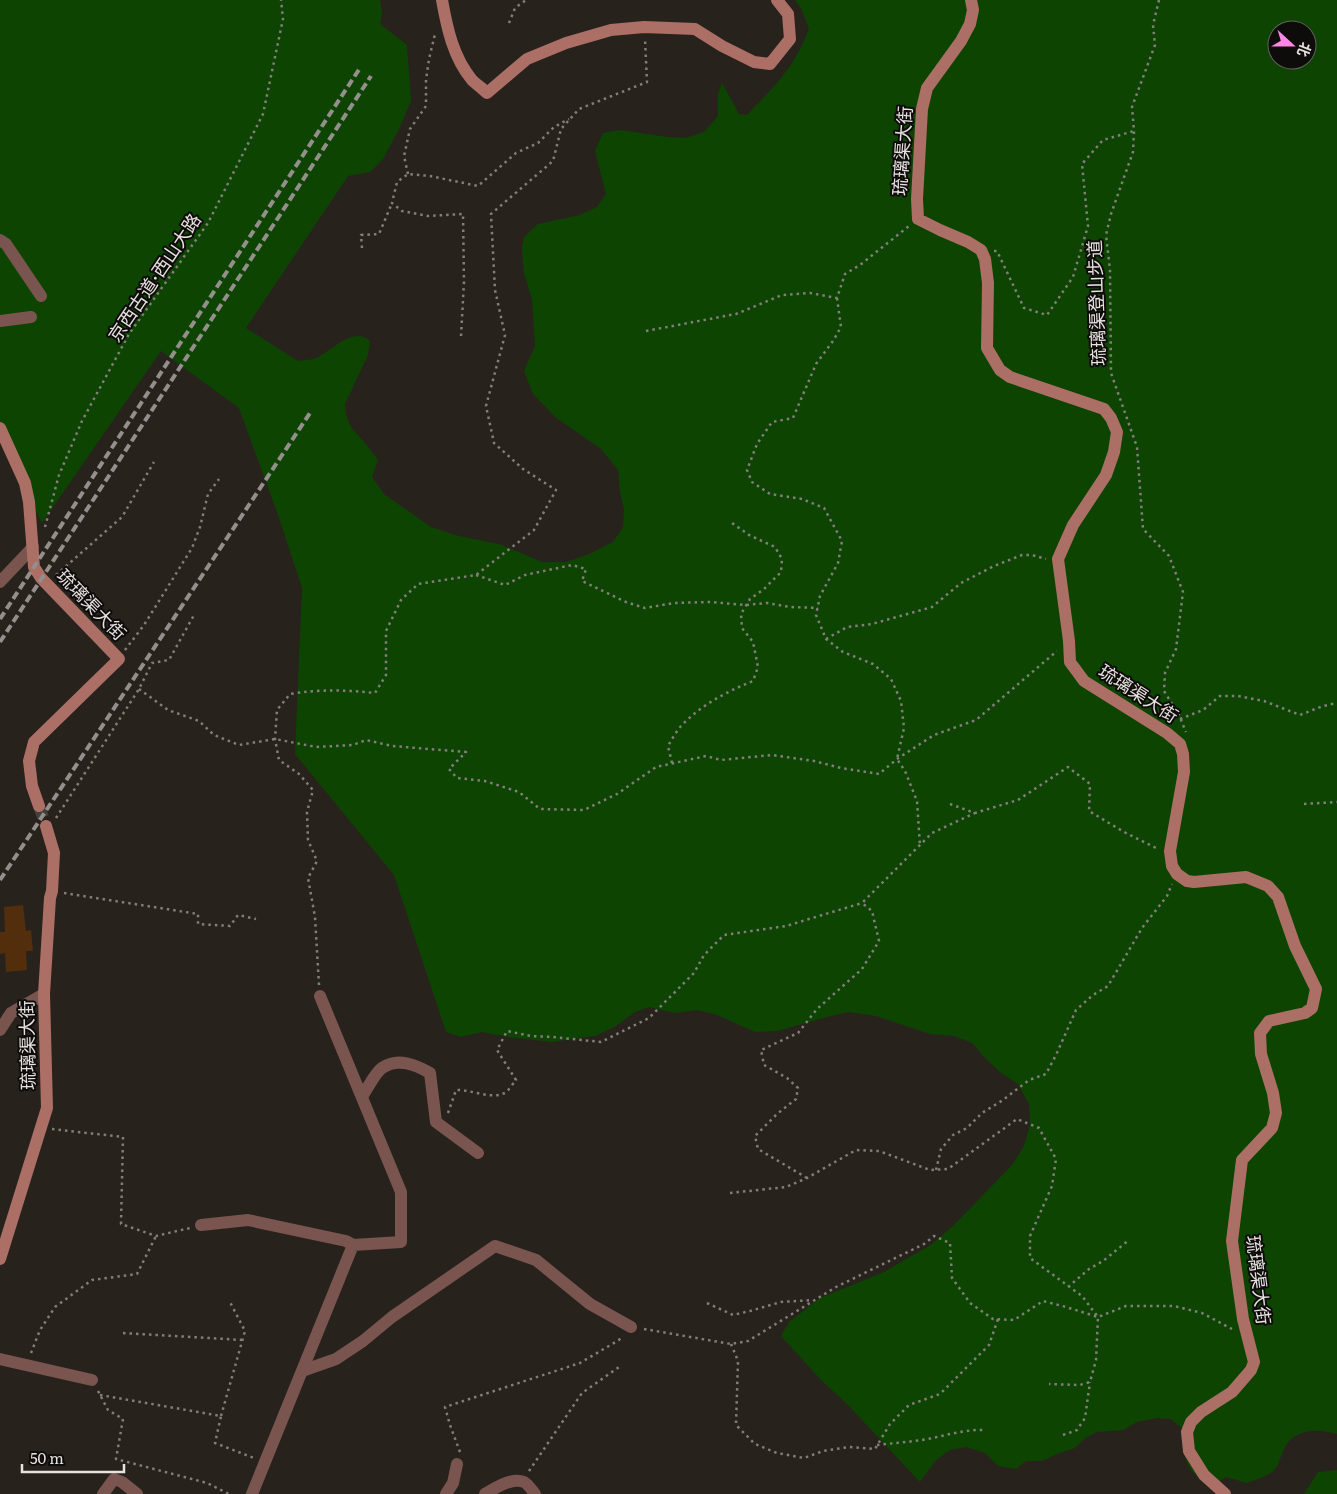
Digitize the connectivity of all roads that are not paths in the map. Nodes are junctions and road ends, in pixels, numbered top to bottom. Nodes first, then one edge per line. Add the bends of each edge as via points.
1 (442, 0) edge
2 (778, 0) edge
3 (971, 0) edge
4 (0, 240) edge
5 (41, 296) dead end
6 (31, 317) dead end
7 (0, 321) edge
8 (0, 428) edge
9 (33, 547) junction
10 (0, 582) edge
11 (39, 806) tunnel mouth
12 (47, 828) tunnel mouth
13 (44, 994) junction
14 (320, 996) road end
15 (0, 1030) edge
16 (362, 1097) junction
17 (478, 1153) dead end
18 (201, 1225) road end
19 (353, 1245) junction
20 (0, 1259) edge
21 (631, 1327) road end
22 (0, 1359) edge
23 (302, 1371) junction
24 (92, 1380) road end
25 (457, 1464) road end
26 (103, 1494) edge
27 (137, 1494) edge
28 (252, 1494) edge
29 (446, 1494) edge
30 (485, 1494) edge
31 (535, 1494) edge
32 (1225, 1494) edge

1 - 2 street via 450,40 461,63 472,80 487,93 527,59 566,42 611,30 644,27 695,29 754,62 770,64 790,39 788,14
3 - 32 street, 琉璃渠大街 via 970,24 927,88 922,109 918,219 981,250 988,283 987,348 1000,370 1010,377 1104,409 1117,432 1106,474 1073,525 1058,559 1070,662 1084,680 1180,744 1184,772 1170,851 1177,874 1194,882 1246,877 1268,886 1278,897 1316,989 1312,1008 1305,1013 1269,1021 1260,1033 1261,1054 1276,1112 1272,1128 1242,1160 1232,1241 1242,1319 1254,1362 1232,1392 1201,1412 1187,1432 1189,1451 1204,1475
4 - 5 street
6 - 7 street
8 - 9 street, 琉璃渠大街 via 25,483
9 - 10 street
9 - 11 street, 琉璃渠大街 via 34,567 41,578 119,659 34,742 29,761
12 - 13 street, 琉璃渠大街 via 54,853
13 - 15 street via 11,1013
13 - 20 street, 琉璃渠大街 via 47,1108
14 - 16 street
16 - 17 street via 381,1068 393,1063 409,1063 430,1074 436,1122
16 - 19 street via 401,1192 401,1242
18 - 19 street via 248,1220
19 - 23 street
21 - 23 street via 590,1304 536,1260 495,1246 336,1359
22 - 24 street
23 - 28 street
25 - 29 street via 453,1483
26 - 27 street via 114,1479
30 - 31 street via 504,1483 522,1481

